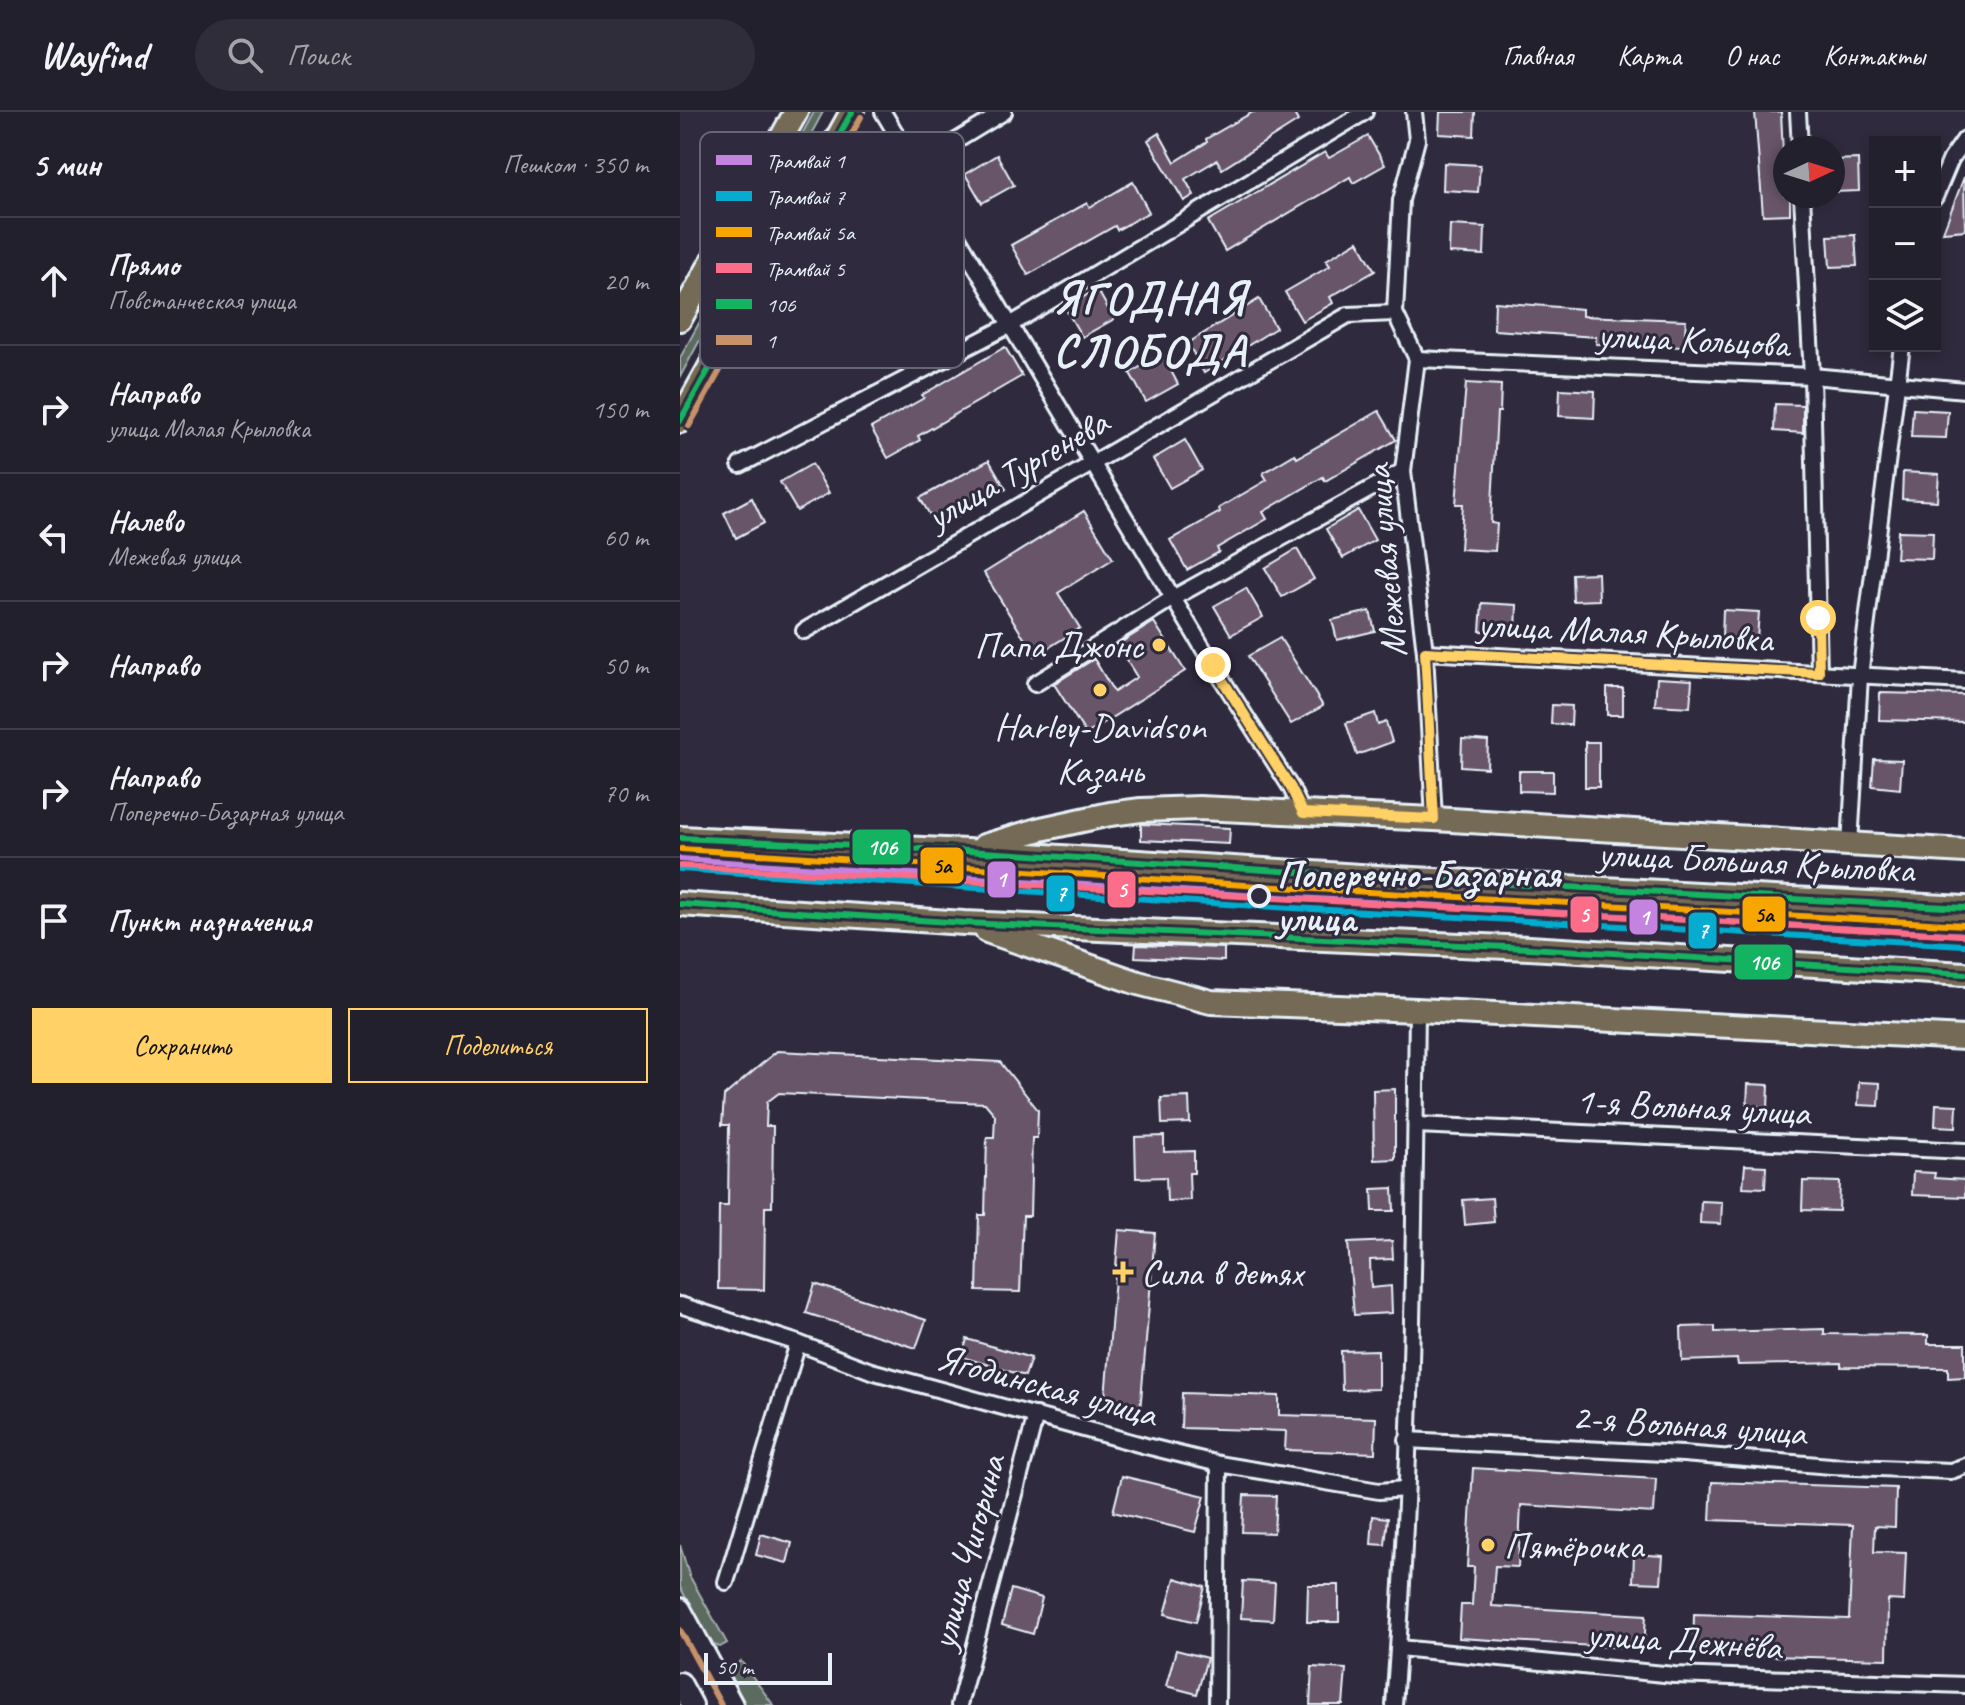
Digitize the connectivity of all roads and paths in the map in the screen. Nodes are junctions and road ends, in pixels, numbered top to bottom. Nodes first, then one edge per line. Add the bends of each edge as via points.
1 (796, 112) edge
2 (852, 112) edge
3 (883, 112) edge
4 (1004, 112) edge
5 (1365, 112) edge
6 (1414, 112) edge
7 (1798, 112) edge
8 (785, 132) edge
9 (841, 132) edge
10 (895, 132) edge
11 (964, 136) edge
12 (1799, 136) edge
13 (1965, 139) edge
14 (1958, 161) edge
15 (1941, 188) edge
16 (1803, 208) edge
17 (964, 248) edge
18 (700, 283) edge
19 (1395, 313) junction
20 (680, 319) edge
21 (1010, 325) junction
22 (964, 349) edge
23 (1901, 352) edge
24 (1417, 359) junction
25 (710, 368) edge
26 (927, 368) edge
27 (1812, 376) junction
28 (1897, 385) junction
29 (1965, 390) edge
30 (680, 421) edge
31 (1092, 462) junction
32 (740, 465) dead end
33 (1403, 471) junction
34 (1173, 598) junction
35 (804, 631) dead end
36 (1425, 652) junction
37 (1819, 673) junction
38 (1860, 676) junction
39 (1965, 681) edge
40 (1035, 684) dead end
41 (1303, 813) junction
42 (1434, 819) junction
43 (680, 838) edge
44 (1850, 844) junction
45 (967, 851) junction
46 (1965, 851) edge
47 (680, 904) edge
48 (1965, 908) edge
49 (964, 923) junction
50 (1965, 974) edge
51 (1417, 1010) junction
52 (1965, 1038) edge
53 (1417, 1125) junction
54 (1965, 1151) edge
55 (680, 1305) edge
56 (798, 1343) junction
57 (1036, 1415) junction
58 (1407, 1440) junction
59 (1219, 1464) junction
60 (1965, 1466) edge
61 (1405, 1489) junction
62 (726, 1582) dead end
63 (680, 1609) edge
64 (1399, 1648) junction
65 (680, 1683) edge
66 (1965, 1685) edge
67 (692, 1705) edge
68 (732, 1705) edge
69 (959, 1705) edge
70 (1217, 1705) edge
71 (1394, 1705) edge

1 - 8 main road
2 - 9 main road
3 - 10 street
4 - 11 street
5 - 21 street
6 - 19 street via 1417,140 1401,200
7 - 12 street
13 - 14 street
14 - 15 street
16 - 27 street
17 - 21 street
18 - 20 main road
19 - 24 street
19 - 31 street, улица Тургенева via 1348,315
21 - 22 street
21 - 31 street
23 - 28 street
24 - 27 street, улица Кольцова
24 - 33 street, Межевая улица
25 - 30 main road
26 - 32 street
27 - 28 street, улица Кольцова
27 - 37 street
28 - 29 street, улица Кольцова
28 - 38 street
31 - 34 street
31 - 35 street, улица Тургенева
33 - 34 street
33 - 36 street, Межевая улица
34 - 40 street
34 - 41 street
36 - 37 street, улица Малая Крыловка
36 - 42 street, Межевая улица
37 - 38 street, улица Малая Крыловка
38 - 39 street, улица Малая Крыловка
38 - 44 street
41 - 42 main road
41 - 45 main road via 1141,810 1041,829
42 - 44 main road
43 - 45 main road, улица Большая Крыловка
44 - 46 main road
45 - 48 main road, улица Большая Крыловка
47 - 49 main road
49 - 50 main road
49 - 51 main road via 1138,983 1211,1002
51 - 52 main road
51 - 53 street
53 - 54 street, 1-я Вольная улица
53 - 58 street
55 - 56 street, Ягодинская улица
56 - 57 street, Ягодинская улица via 871,1371
56 - 62 street
57 - 59 street, Ягодинская улица
57 - 69 street, улица Чигорина
58 - 60 street, 2-я Вольная улица via 1831,1466 1951,1471
58 - 61 street
59 - 61 street, Ягодинская улица via 1379,1491
59 - 70 street
61 - 64 street
63 - 68 main road
64 - 66 street, улица Дежнёва via 1674,1675
64 - 71 street
65 - 67 main road

